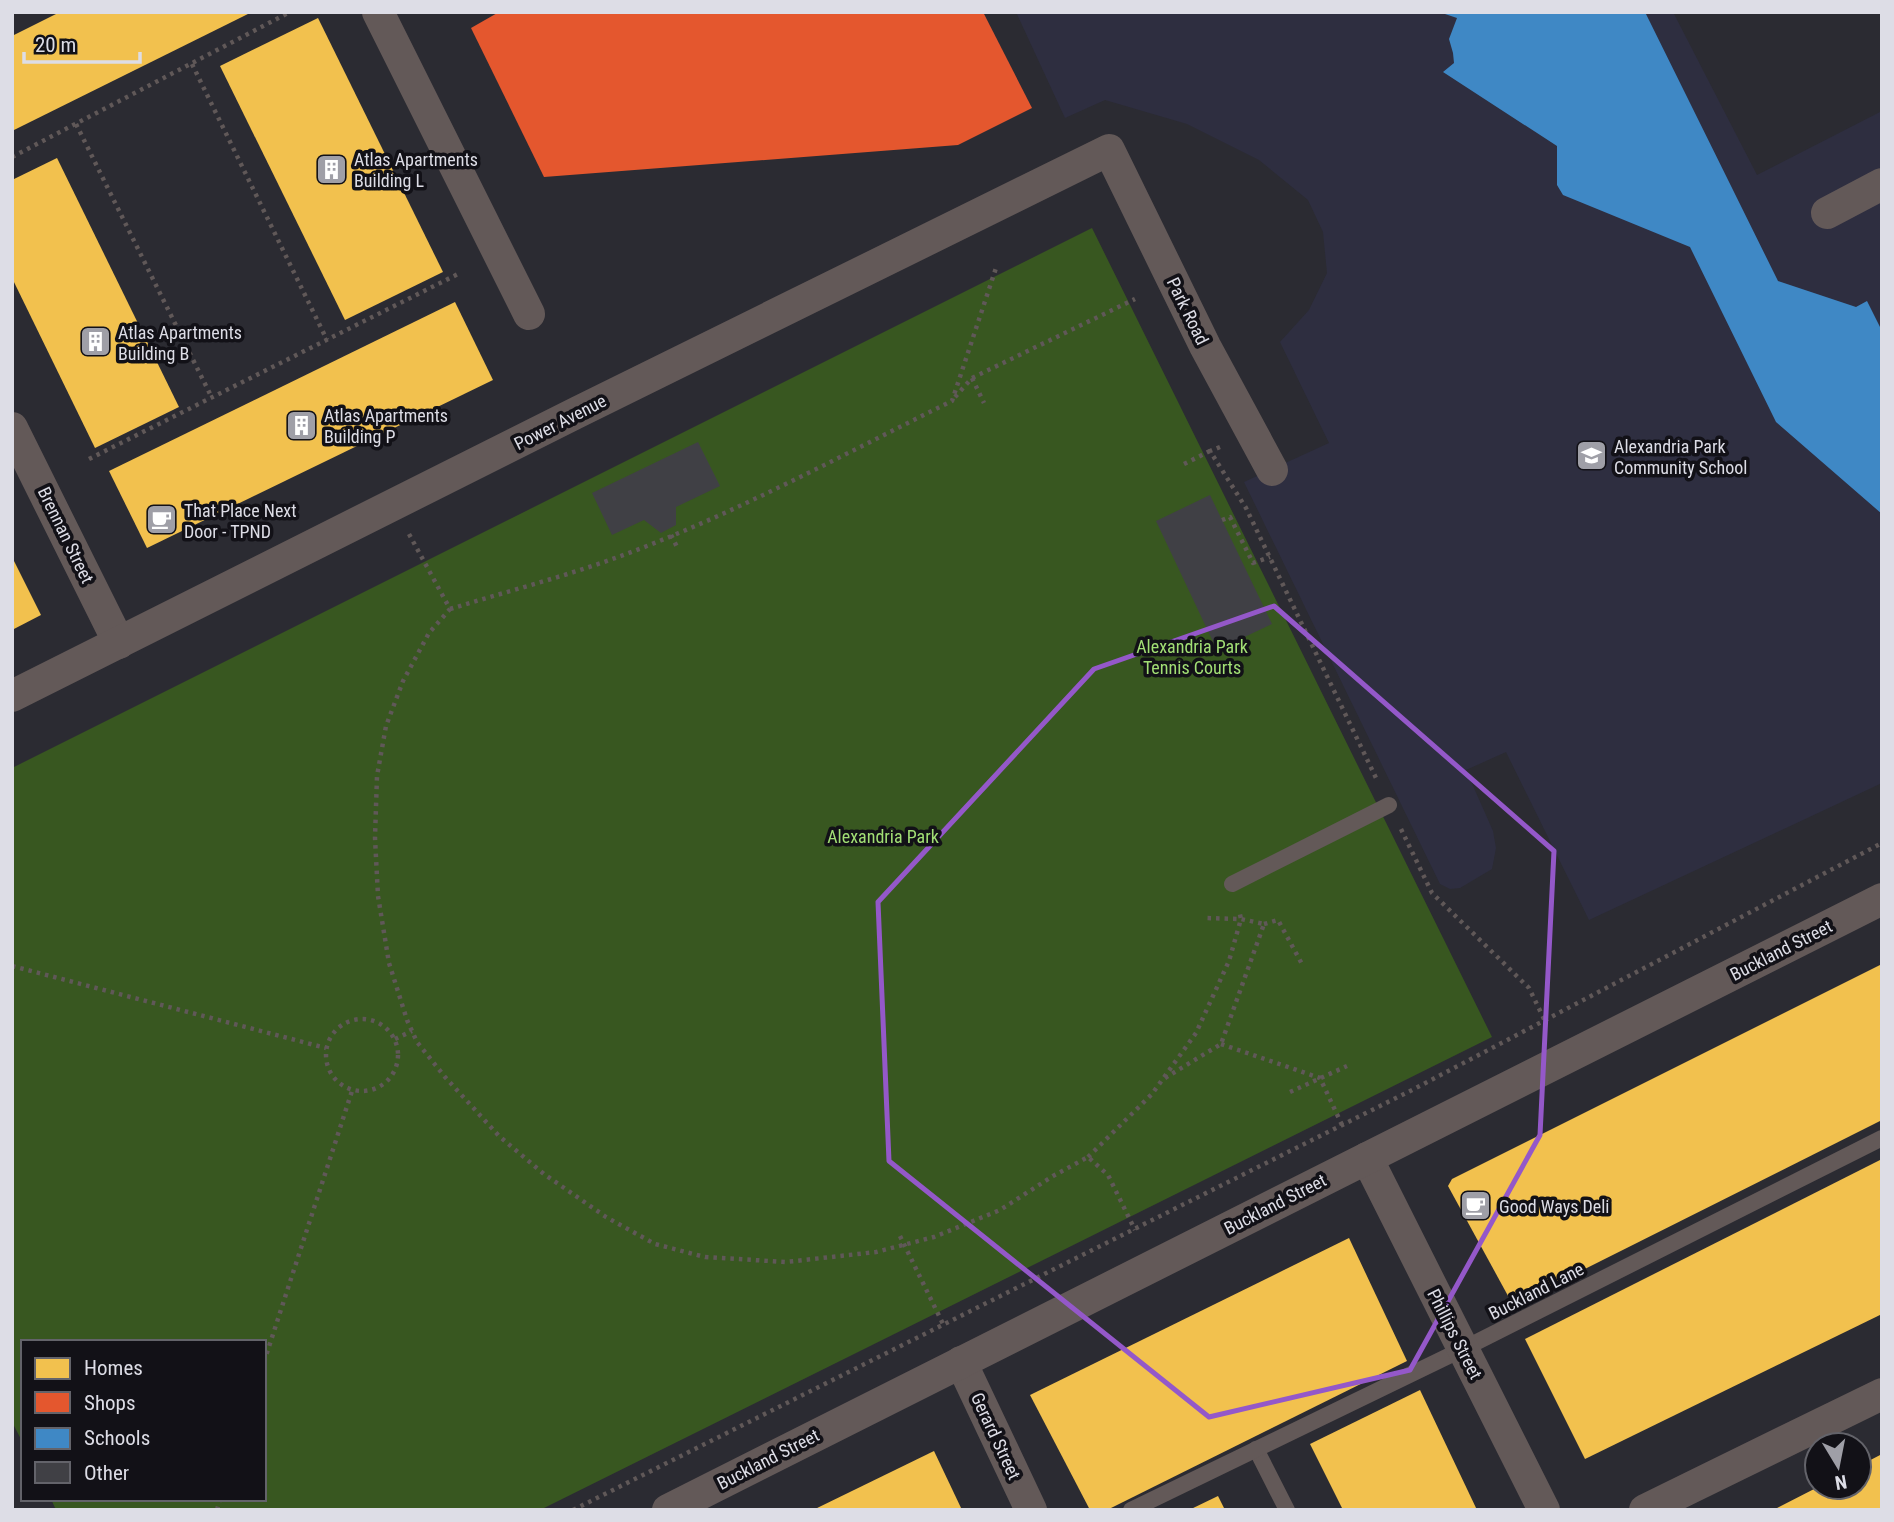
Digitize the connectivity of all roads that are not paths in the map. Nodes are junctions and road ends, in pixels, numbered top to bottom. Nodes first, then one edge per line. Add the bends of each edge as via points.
1 (386, 15) edge
2 (1109, 150) joint
3 (1882, 184) edge
4 (1827, 213) dead end
5 (529, 314) dead end
6 (12, 428) edge
7 (1272, 470) dead end
8 (119, 643) junction
9 (12, 696) edge
10 (1389, 805) road end
11 (1232, 884) road end
12 (1882, 899) edge
13 (1882, 1138) edge
14 (1367, 1158) junction
15 (1463, 1349) junction
16 (961, 1362) junction
17 (1882, 1394) edge
18 (1256, 1449) junction
19 (668, 1510) edge
20 (1031, 1510) edge
21 (1131, 1510) edge
22 (1287, 1510) edge
23 (1544, 1510) edge
24 (1645, 1510) edge

1 - 5 street
2 - 7 street, Park Road
2 - 8 street, Power Avenue
3 - 4 street
6 - 8 street, Brennan Street
8 - 9 street, Power Avenue
10 - 11 lane
12 - 14 street, Buckland Street
13 - 15 lane, Buckland Lane
14 - 15 street, Phillips Street
14 - 16 street, Buckland Street
15 - 18 lane, Buckland Lane
15 - 23 street, Phillips Street
16 - 19 street, Buckland Street
16 - 20 street, Gerard Street
17 - 24 street
18 - 21 lane, Buckland Lane
18 - 22 lane

